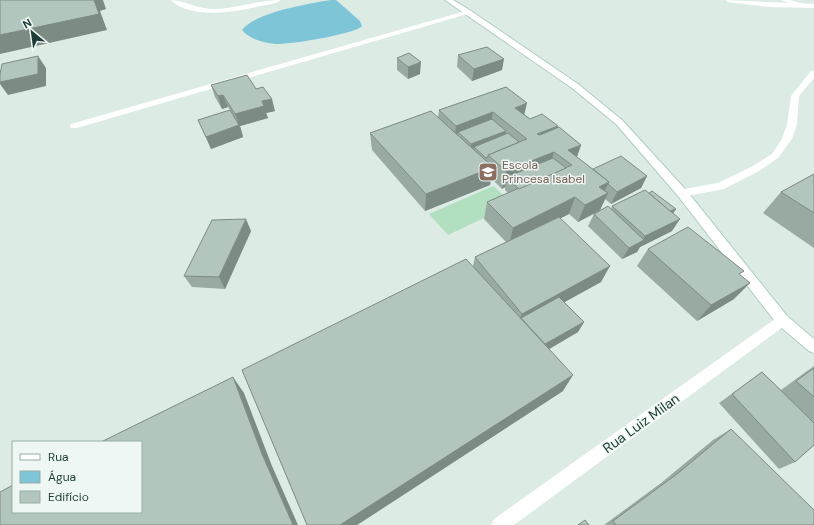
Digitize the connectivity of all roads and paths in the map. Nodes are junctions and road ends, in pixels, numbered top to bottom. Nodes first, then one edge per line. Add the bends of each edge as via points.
1 (173, 0) edge
2 (278, 0) edge
3 (448, 0) edge
4 (728, 0) edge
5 (783, 0) edge
6 (812, 7) edge
7 (469, 12) junction
8 (814, 73) edge
9 (74, 126) dead end
10 (682, 193) junction
11 (782, 320) junction
12 (814, 347) edge
13 (500, 525) edge

1 - 2 lane via 189,8 222,12
3 - 7 street
4 - 6 street
5 - 6 lane
7 - 9 lane
7 - 10 street via 575,86 619,122
8 - 10 street via 795,96 792,124 787,139 775,156 720,186
10 - 11 street
11 - 12 street
11 - 13 street, Rua Luiz Milan

